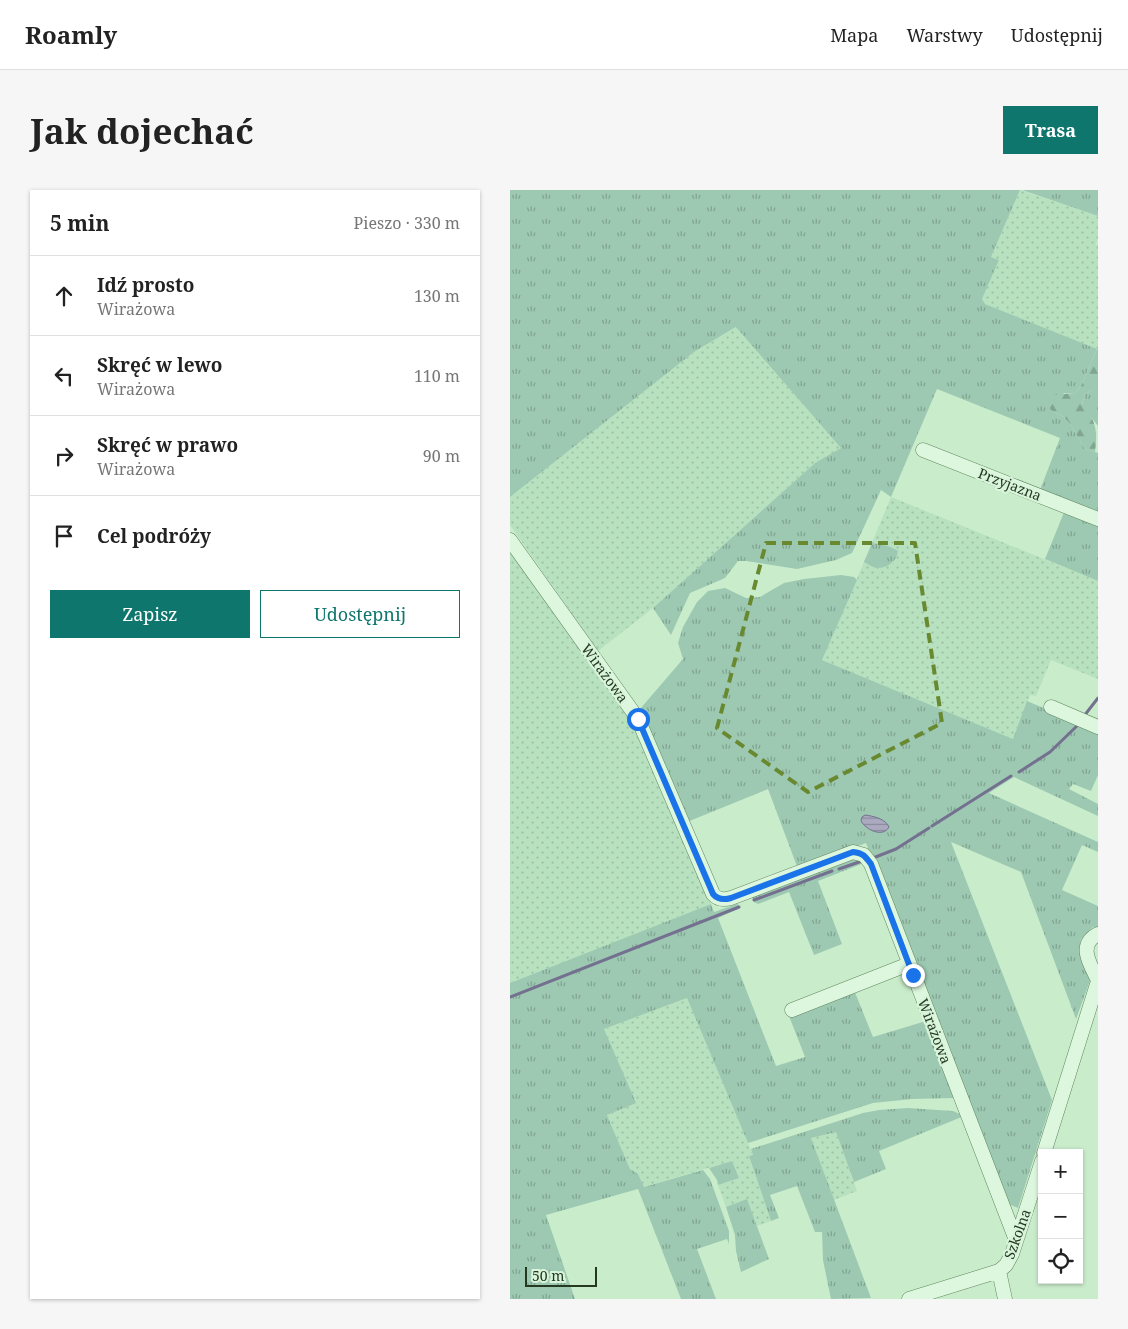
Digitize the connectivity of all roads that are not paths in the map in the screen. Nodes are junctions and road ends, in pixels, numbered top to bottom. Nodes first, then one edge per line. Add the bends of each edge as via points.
1 (923, 450) dead end
2 (1098, 519) edge
3 (510, 540) edge
4 (1051, 707) dead end
5 (1098, 727) edge
6 (1098, 934) edge
7 (908, 964) junction
8 (1098, 980) edge
9 (1094, 1008) edge
10 (792, 1010) dead end
11 (1045, 1149) edge
12 (1038, 1173) edge
13 (1016, 1240) junction
14 (999, 1272) junction
15 (909, 1299) edge
16 (1005, 1299) edge

1 - 2 street, Przyjazna
3 - 7 street, Wirażowa via 638,719 713,894 724,900 731,898 859,852 871,864
4 - 5 street
6 - 8 street via 1088,943 1086,950
7 - 10 street
7 - 13 street, Wirażowa
8 - 9 street
9 - 11 street
12 - 13 street, Szkolna
13 - 14 street, Szkolna via 1012,1254
14 - 15 street, Szkolna
14 - 16 street

